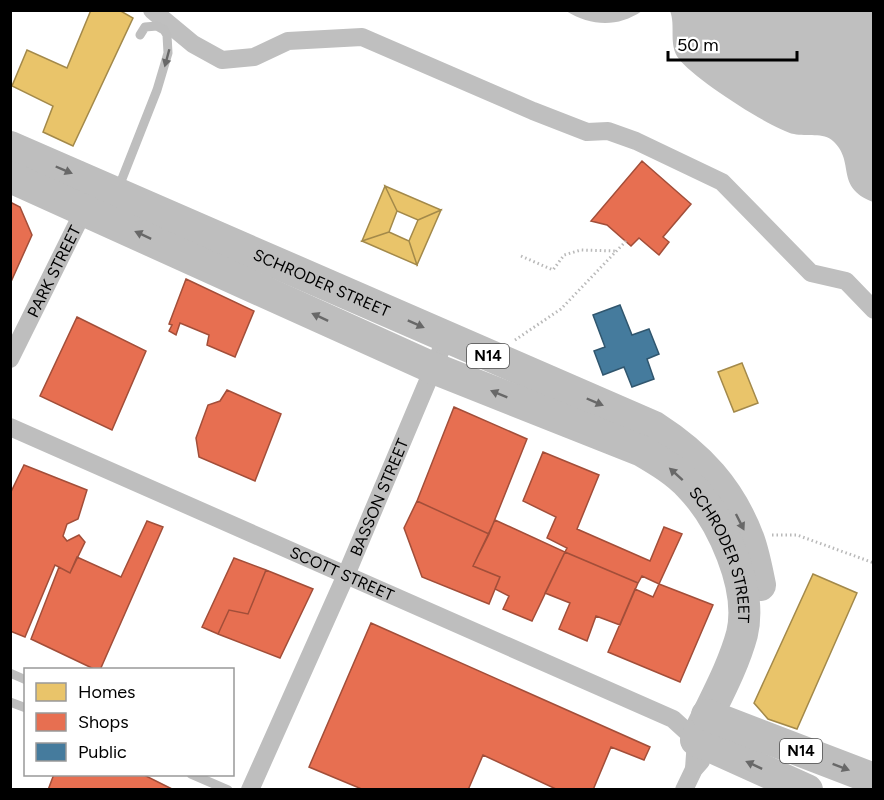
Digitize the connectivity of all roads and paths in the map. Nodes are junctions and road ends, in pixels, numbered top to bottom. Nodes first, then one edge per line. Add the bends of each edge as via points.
1 (140, 35) dead end
2 (10, 147) edge
3 (10, 177) edge
4 (99, 195) junction
5 (626, 241) dead end
6 (616, 251) junction
7 (521, 256) dead end
8 (446, 338) junction
9 (508, 345) dead end
10 (10, 359) edge
11 (433, 368) junction
12 (10, 427) edge
13 (346, 575) junction
14 (10, 673) edge
15 (24, 679) edge
16 (674, 718) junction
17 (708, 739) junction
18 (196, 776) edge
19 (873, 781) edge
20 (225, 788) edge
21 (250, 789) edge
22 (684, 789) edge
23 (807, 789) edge
24 (871, 789) edge

1 -> 4 lane via 145,27 157,26 165,33 169,48 158,90
2 -> 4 highway, SCHRODER STREET / N14
3 - 4 highway, SCHRODER STREET / N14
4 -> 8 highway, SCHRODER STREET / N14
4 - 10 street, PARK STREET
11 -> 4 highway, SCHRODER STREET / N14
5 - 6 path
6 - 7 path via 573,252 564,255 553,270
6 - 9 path via 561,309
8 - 11 street, BASSON STREET
8 -> 17 highway, SCHRODER STREET / N14 via 654,427 705,466 726,495 750,541 761,587 762,614 756,642
11 - 13 street, BASSON STREET
17 -> 11 highway, SCHRODER STREET / N14 via 736,652 744,600 731,556 706,505 669,467 642,451
12 - 13 street, SCOTT STREET
13 - 16 street, SCOTT STREET
13 - 21 street, BASSON STREET
14 - 15 lane
16 - 17 street, SCOTT STREET
16 - 17 street, SCOTT STREET
17 -> 19 highway, SCOTT STREET / N14
17 - 22 street
23 -> 17 highway, SCOTT STREET / N14
18 - 20 lane
19 - 24 lane

